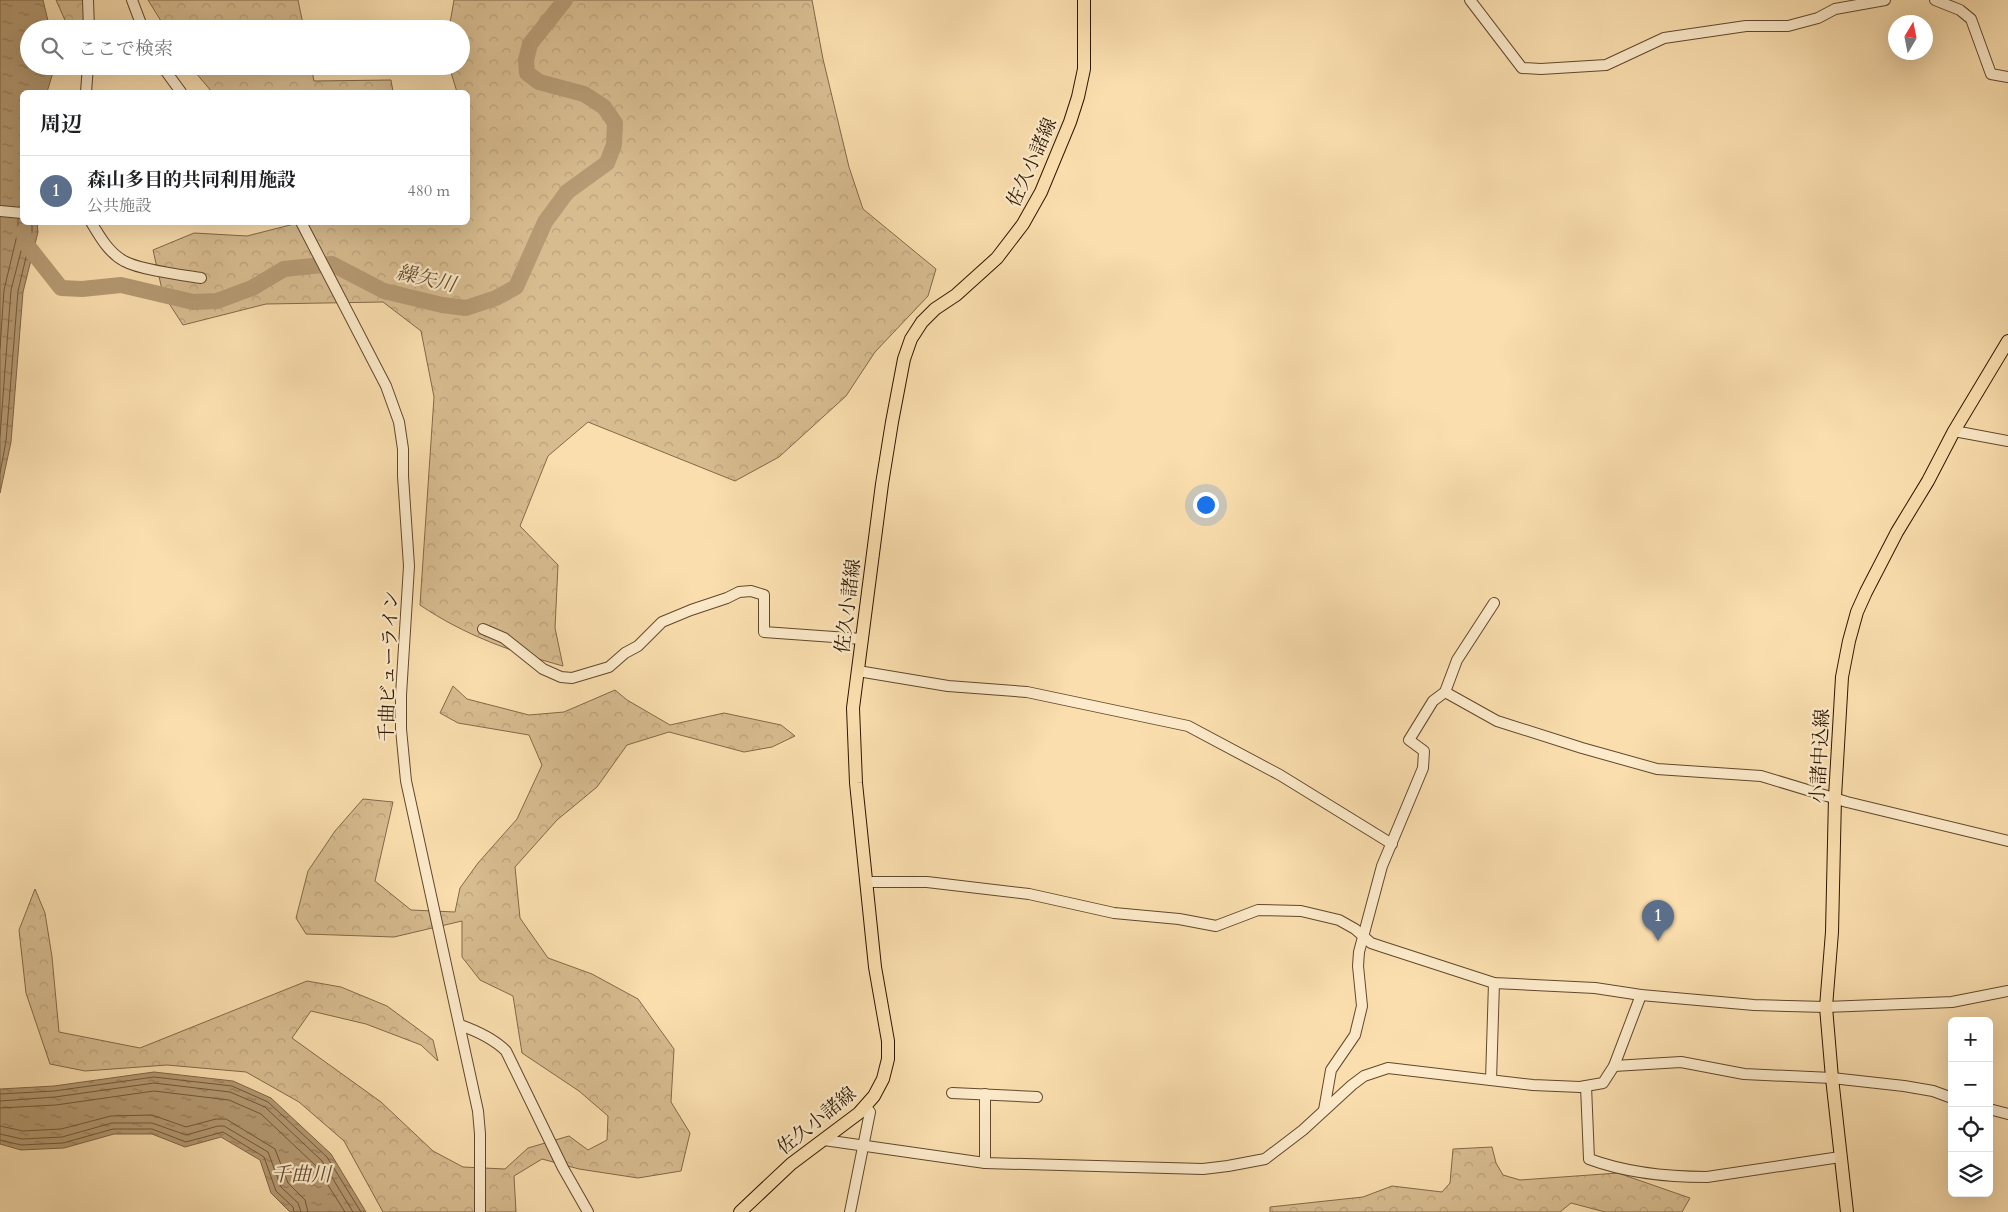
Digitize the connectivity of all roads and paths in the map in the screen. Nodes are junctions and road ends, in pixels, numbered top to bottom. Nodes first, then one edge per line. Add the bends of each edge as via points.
1 (88, 0) edge
2 (132, 0) edge
3 (1084, 0) edge
4 (1470, 0) edge
5 (1885, 0) edge
6 (1935, 0) edge
7 (89, 20) edge
8 (140, 20) edge
9 (87, 75) edge
10 (169, 75) edge
11 (2008, 78) edge
12 (86, 90) edge
13 (180, 90) edge
14 (0, 211) edge
15 (20, 213) edge
16 (93, 225) edge
17 (303, 225) edge
18 (201, 278) dead end
19 (2008, 341) edge
20 (1954, 431) junction
21 (2008, 441) edge
22 (1494, 604) dead end
23 (482, 628) dead end
24 (862, 639) junction
25 (858, 671) junction
26 (1445, 692) junction
27 (1835, 797) junction
28 (2008, 841) edge
29 (1392, 844) junction
30 (866, 882) junction
31 (1362, 935) junction
32 (1494, 983) junction
33 (2008, 991) edge
34 (1641, 995) junction
35 (1826, 1006) junction
36 (460, 1024) junction
37 (1614, 1066) junction
38 (1832, 1078) junction
39 (1491, 1080) junction
40 (1586, 1086) junction
41 (952, 1093) dead end
42 (986, 1094) junction
43 (1948, 1096) edge
44 (1037, 1097) dead end
45 (865, 1106) junction
46 (1324, 1110) junction
47 (1993, 1110) edge
48 (2008, 1114) edge
49 (824, 1140) junction
50 (864, 1147) junction
51 (1840, 1157) junction
52 (985, 1163) junction
53 (480, 1212) edge
54 (588, 1212) edge
55 (740, 1212) edge
56 (850, 1212) edge
57 (1847, 1212) edge

1 - 7 street
2 - 8 street
3 - 24 main road, 佐久小諸線 via 1084,69 1070,122 1042,192 998,258 935,309 910,339 882,484
4 - 5 street via 1522,68 1541,69 1606,65 1664,38 1746,26 1788,26 1818,18 1835,9
6 - 11 street via 1960,10 1971,19 1991,74
9 - 12 street
10 - 13 street
14 - 15 street
16 - 18 street via 110,250 124,262
17 - 36 street, 千曲ビューライン via 386,386 399,422 409,566 401,695 406,781
19 - 20 main road, 小諸中込線
20 - 21 street
20 - 27 main road, 小諸中込線 via 1897,532 1857,612 1842,677
22 - 26 street via 1457,660
23 - 24 street via 504,638 543,669 572,678 609,667 638,646 662,622 739,592 764,595 764,632
24 - 25 main road, 佐久小諸線
25 - 29 street via 948,686 1028,692 1188,726 1280,775
25 - 30 main road, 佐久小諸線 via 853,740
26 - 27 street via 1497,721 1647,766 1761,776
26 - 29 street via 1433,701 1409,740 1424,751 1423,768
27 - 28 street
27 - 35 main road, 小諸中込線 via 1832,932
29 - 31 street via 1382,866
30 - 31 street via 927,882 1029,894 1114,913 1216,926 1258,910 1301,911 1339,920
30 - 45 main road, 佐久小諸線 via 888,1059 884,1079
31 - 32 street via 1371,943
31 - 46 street via 1358,966 1362,1006 1355,1035 1331,1070
32 - 34 street via 1595,988
32 - 39 street
33 - 35 street via 1952,1002
34 - 35 street via 1774,1006
34 - 37 street
35 - 38 main road, 小諸中込線
36 - 53 street, 千曲ビューライン via 478,1111
36 - 54 street via 497,1042 506,1051
37 - 38 street via 1681,1062 1744,1074
37 - 40 street via 1603,1083
38 - 43 street via 1904,1086
38 - 51 main road, 小諸中込線
39 - 40 street
39 - 46 street via 1388,1068 1364,1076
40 - 51 street via 1589,1159 1612,1167 1643,1173 1708,1177
41 - 42 street
42 - 44 street
42 - 52 street
45 - 49 main road, 佐久小諸線
45 - 50 street via 870,1112
46 - 52 street via 1265,1159 1228,1166 1203,1169
47 - 48 street
49 - 50 street
49 - 55 main road, 佐久小諸線 via 791,1164
50 - 52 street
50 - 56 street
51 - 57 main road, 小諸中込線

